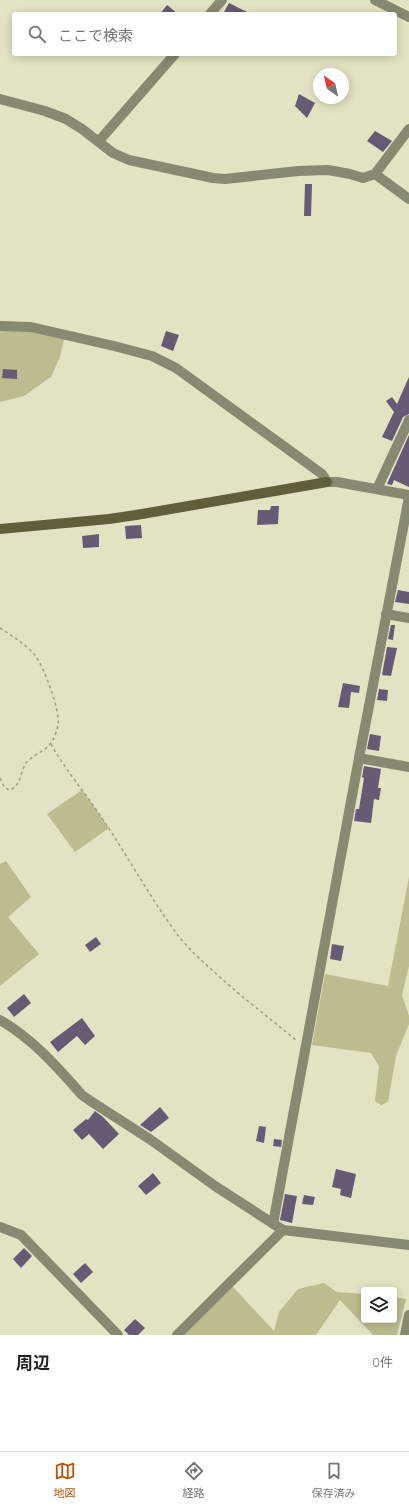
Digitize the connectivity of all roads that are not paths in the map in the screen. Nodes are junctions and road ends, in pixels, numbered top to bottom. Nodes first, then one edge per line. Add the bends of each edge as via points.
1 (222, 0) edge
2 (380, 1) edge
3 (212, 12) edge
4 (409, 17) edge
5 (173, 56) edge
6 (0, 98) edge
7 (409, 129) edge
8 (99, 141) junction
9 (375, 174) junction
10 (409, 199) edge
11 (0, 326) edge
12 (409, 420) edge
13 (327, 482) junction
14 (377, 489) junction
15 (409, 496) edge
16 (0, 529) edge
17 (386, 614) junction
18 (409, 618) edge
19 (359, 758) junction
20 (409, 767) edge
21 (0, 1020) edge
22 (273, 1224) junction
23 (0, 1227) edge
24 (283, 1230) junction
25 (409, 1245) edge
26 (409, 1315) edge
27 (118, 1335) edge
28 (177, 1335) edge
29 (405, 1335) edge

1 - 3 street
2 - 4 street
5 - 8 street
6 - 8 street via 45,110 66,119
7 - 9 street
8 - 9 street via 113,153 129,160 213,178 312,170 328,170 363,178
9 - 10 street
11 - 13 street via 31,327 152,356 176,368 322,474
12 - 14 street
13 - 14 street
13 - 16 street via 158,512
14 - 15 street
15 - 17 street
17 - 18 street
17 - 19 street
19 - 20 street
19 - 22 street
21 - 22 street via 17,1029 44,1053 82,1095
22 - 24 street
23 - 27 street via 21,1235
24 - 25 street
24 - 28 street
26 - 29 street

